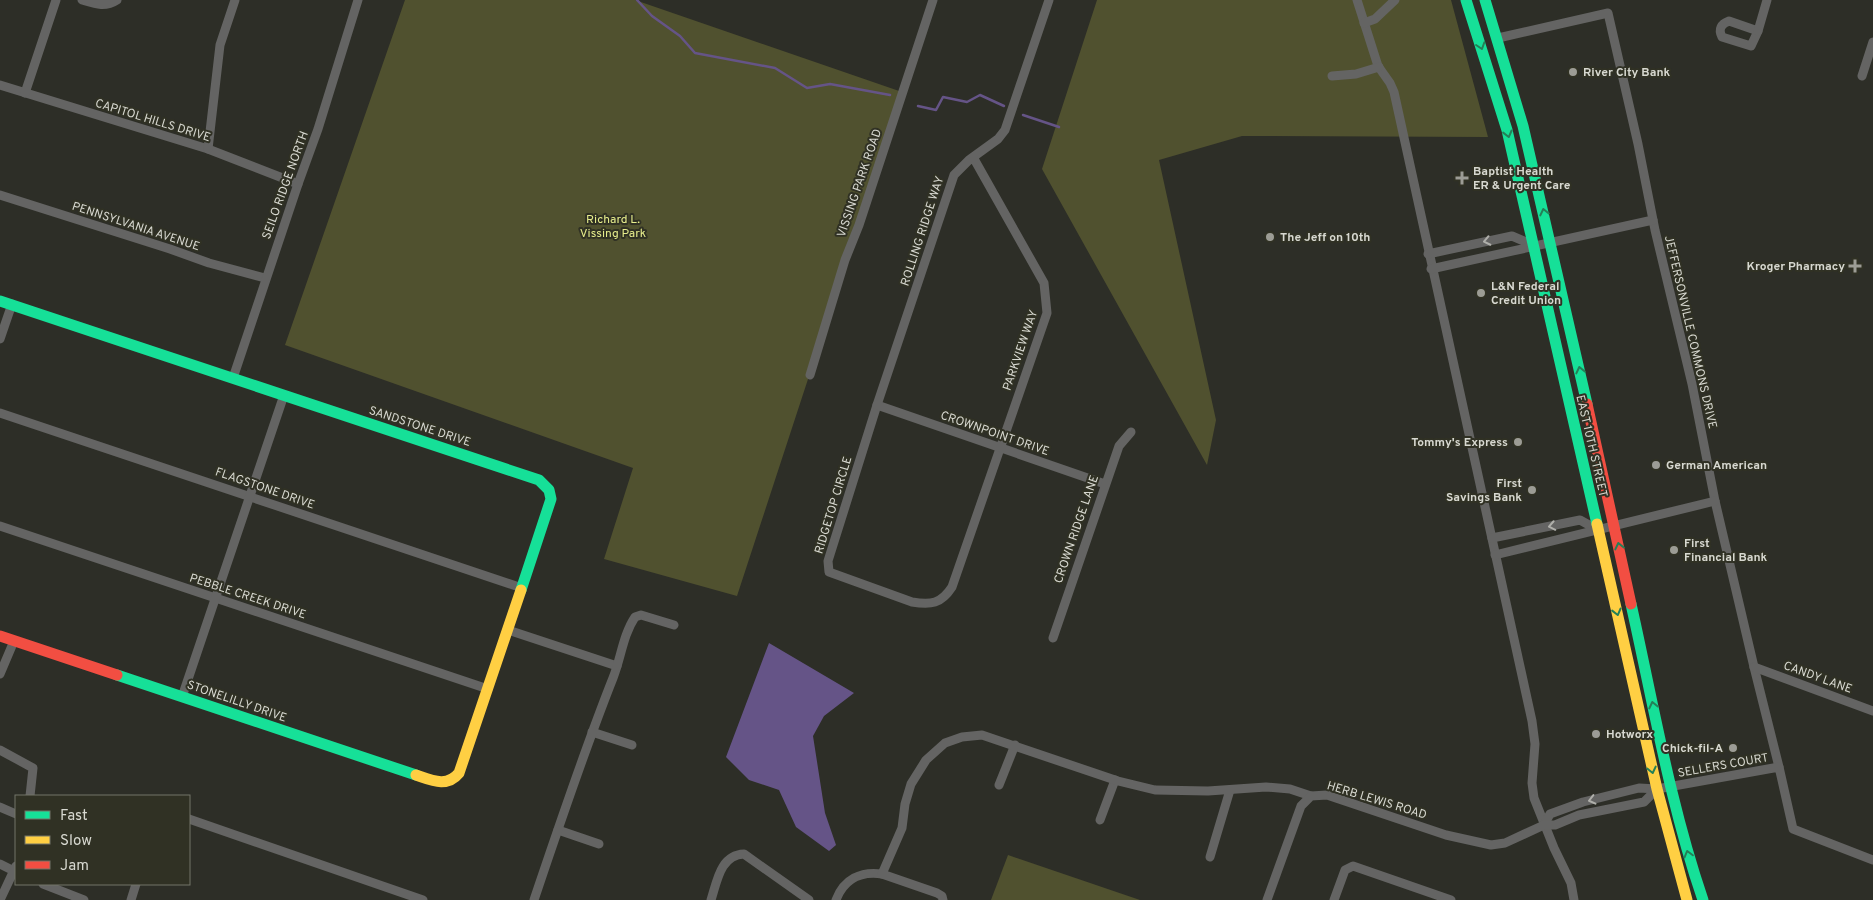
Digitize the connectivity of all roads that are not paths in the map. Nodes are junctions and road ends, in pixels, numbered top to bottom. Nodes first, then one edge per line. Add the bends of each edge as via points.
1 (56, 0) edge
2 (82, 0) edge
3 (117, 0) edge
4 (235, 0) edge
5 (358, 0) edge
6 (933, 0) edge
7 (1049, 0) edge
8 (1395, 0) edge
9 (1466, 0) edge
10 (1485, 0) edge
11 (1767, 0) edge
12 (1359, 2) edge
13 (1364, 23) junction
14 (1758, 30) dead end
15 (1498, 38) junction
16 (1873, 42) edge
17 (1379, 67) junction
18 (1332, 76) dead end
19 (1862, 76) dead end
20 (0, 85) edge
21 (26, 93) junction
22 (208, 149) junction
23 (973, 157) junction
24 (298, 184) junction
25 (0, 195) edge
26 (1654, 220) junction
27 (1551, 244) junction
28 (1534, 245) junction
29 (1428, 254) junction
30 (1431, 269) junction
31 (265, 278) junction
32 (0, 301) edge
33 (12, 304) junction
34 (0, 339) edge
35 (810, 375) dead end
36 (233, 378) junction
37 (284, 395) junction
38 (877, 405) junction
39 (0, 413) edge
40 (1131, 432) dead end
41 (999, 447) junction
42 (1105, 484) junction
43 (250, 496) junction
44 (1715, 501) junction
45 (0, 526) edge
46 (1614, 527) junction
47 (1598, 530) junction
48 (1492, 538) junction
49 (1495, 555) junction
50 (522, 588) junction
51 (216, 598) junction
52 (674, 625) dead end
53 (508, 630) junction
54 (0, 636) edge
55 (1053, 638) dead end
56 (14, 640) junction
57 (618, 666) junction
58 (1754, 667) junction
59 (0, 674) edge
60 (488, 689) junction
61 (182, 697) junction
62 (1873, 711) edge
63 (592, 732) junction
64 (632, 745) dead end
65 (1014, 745) junction
66 (0, 750) edge
67 (1779, 768) junction
68 (461, 769) joint
69 (1115, 780) junction
70 (999, 785) dead end
71 (1672, 786) junction
72 (1657, 789) junction
73 (1230, 790) junction
74 (30, 795) edge
75 (1311, 796) junction
76 (0, 807) edge
77 (15, 814) edge
78 (190, 819) edge
79 (1100, 820) dead end
80 (1544, 825) junction
81 (558, 830) junction
82 (599, 844) dead end
83 (1210, 856) dead end
84 (1873, 860) edge
85 (0, 864) edge
86 (15, 870) edge
87 (15, 872) edge
88 (882, 874) junction
89 (46, 885) edge
90 (136, 885) edge
91 (0, 900) edge
92 (84, 900) edge
93 (131, 900) edge
94 (423, 900) edge
95 (534, 900) edge
96 (711, 900) edge
97 (809, 900) edge
98 (836, 900) edge
99 (943, 900) edge
100 (1267, 900) edge
101 (1334, 900) edge
102 (1451, 900) edge
103 (1574, 900) edge
104 (1687, 900) edge
105 (1703, 900) edge

1 - 21 street
2 - 3 street via 108,5
4 - 22 street via 220,45
5 - 24 street, SEILO RIDGE NORTH via 324,113
6 - 35 street, VISSING PARK ROAD via 845,260
7 - 23 street, ROLLING RIDGE WAY via 1004,130 998,139
8 - 13 street via 1376,19
9 -> 28 main road, EAST 10TH STREET via 1507,130
10 - 15 main road, EAST 10TH STREET
11 - 14 street
12 - 13 street
13 - 17 street
15 - 26 street, JEFFERSONVILLE COMMONS DRIVE via 1608,13
27 -> 15 main road, EAST 10TH STREET
16 - 19 street
17 - 18 street via 1356,74
17 - 29 street via 1394,92
20 - 21 street, CAPITOL HILLS DRIVE
21 - 22 street, CAPITOL HILLS DRIVE
22 - 24 street, CAPITOL HILLS DRIVE
23 - 38 street, ROLLING RIDGE WAY via 954,175
23 - 41 street, PARKVIEW WAY via 1044,283 1047,313
24 - 31 street, SEILO RIDGE NORTH
25 - 31 street, PENNSYLVANIA AVENUE via 183,255
26 - 27 street
26 - 44 street, JEFFERSONVILLE COMMONS DRIVE
27 - 28 street
46 -> 27 main road, EAST 10TH STREET
28 -> 29 street via 1512,236
28 - 30 street
28 - 47 main road, EAST 10TH STREET
29 - 30 street
30 - 48 street
31 - 36 street, SEILO RIDGE NORTH
32 - 33 main road, SANDSTONE DRIVE
33 - 34 street
33 - 36 main road, SANDSTONE DRIVE
36 - 37 main road, SANDSTONE DRIVE
37 - 43 street
37 - 50 main road, SANDSTONE DRIVE via 545,484 550,499
38 - 41 street, CROWNPOINT DRIVE
38 - 41 street, RIDGETOP CIRCLE via 828,561 829,572 912,602 934,603 945,597 952,587
39 - 43 street, FLAGSTONE DRIVE
40 - 42 street, CROWN RIDGE LANE via 1119,446
41 - 42 street, CROWNPOINT DRIVE
42 - 55 street, CROWN RIDGE LANE
43 - 50 street, FLAGSTONE DRIVE
43 - 51 street
44 - 46 street
44 - 58 street, JEFFERSONVILLE COMMONS DRIVE
45 - 51 street, PEBBLE CREEK DRIVE
46 - 47 street
71 -> 46 main road, EAST 10TH STREET
47 -> 48 street via 1580,520
47 - 49 street
47 -> 72 main road, EAST 10TH STREET
48 - 49 street
49 - 80 street via 1532,721 1535,744 1532,783
50 - 53 main road, SANDSTONE DRIVE
51 - 60 street, PEBBLE CREEK DRIVE
51 - 61 street
52 - 57 street via 641,615 635,617 629,626
53 - 57 street
53 - 60 main road, SANDSTONE DRIVE
54 - 56 main road, STONELILLY DRIVE
56 - 59 street
56 - 61 main road, STONELILLY DRIVE
57 - 63 street
58 - 62 street, CANDY LANE
58 - 67 street, JEFFERSONVILLE COMMONS DRIVE
60 - 68 main road, SANDSTONE DRIVE
61 - 68 main road, STONELILLY DRIVE via 436,782 452,780
63 - 64 street
63 - 81 street
65 - 69 street
65 - 70 street
65 - 88 street via 982,735 962,737 945,744 926,760 911,784 902,828
66 - 74 street via 33,768
67 - 71 street, SELLERS COURT
67 - 84 street, SELLERS COURT via 1793,829
69 - 73 street via 1155,790
69 - 79 street
71 - 72 street, HERB LEWIS ROAD
105 -> 71 main road, EAST 10TH STREET
72 - 80 street, HERB LEWIS ROAD via 1644,802 1580,815 1556,825
72 -> 80 street, HERB LEWIS ROAD via 1639,788 1584,802 1550,814
72 - 104 main road, EAST 10TH STREET
73 - 75 street via 1266,787 1290,789
73 - 83 street
75 - 80 street, HERB LEWIS ROAD via 1327,795 1446,835 1491,844 1505,843
75 - 100 street, HERB LEWIS ROAD via 1301,806
76 - 77 street
78 - 94 street
80 - 103 street via 1571,883
81 - 82 street
81 - 95 street
85 - 86 street
87 - 91 street
88 - 98 street via 872,872 854,878 844,885
88 - 99 street via 937,893
89 - 92 street
90 - 93 street
96 - 97 street via 722,866 732,857 744,854
101 - 102 street via 1345,870 1353,866

